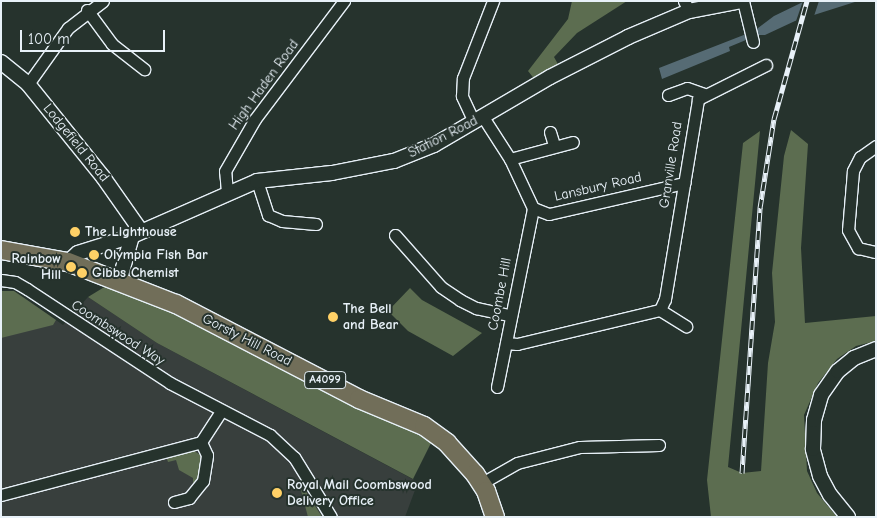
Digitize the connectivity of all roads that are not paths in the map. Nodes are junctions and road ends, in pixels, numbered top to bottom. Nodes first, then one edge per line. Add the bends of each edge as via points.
1 (103, 1) edge
2 (344, 1) edge
3 (492, 1) edge
4 (742, 1) edge
5 (687, 6) edge
6 (87, 10) junction
7 (753, 42) dead end
8 (1, 62) edge
9 (766, 65) dead end
10 (144, 69) dead end
11 (28, 84) junction
12 (704, 94) junction
13 (668, 95) dead end
14 (479, 120) junction
15 (550, 132) dead end
16 (573, 142) dead end
17 (554, 145) junction
18 (876, 146) edge
19 (510, 159) junction
20 (257, 181) junction
21 (684, 183) junction
22 (228, 192) junction
23 (533, 208) junction
24 (316, 224) dead end
25 (137, 234) junction
26 (395, 235) dead end
27 (1, 250) edge
28 (876, 252) edge
29 (68, 262) junction
30 (1, 280) edge
31 (119, 282) junction
32 (660, 310) junction
33 (510, 315) junction
34 (686, 326) dead end
35 (506, 344) junction
36 (876, 349) edge
37 (497, 387) dead end
38 (221, 411) junction
39 (201, 442) junction
40 (660, 445) dead end
41 (482, 483) junction
42 (1, 495) edge
43 (174, 502) dead end
44 (331, 517) edge
45 (495, 517) edge
46 (848, 517) edge

1 - 6 street
2 - 22 street, High Haden Road via 255,119 225,170
3 - 14 street via 463,78 462,96
4 - 5 street, Station Road
4 - 7 street via 746,26
5 - 14 street, Station Road via 588,56
6 - 10 street via 112,44
6 - 11 street via 68,28
8 - 11 street, Lodgefield Road
9 - 12 street
11 - 25 street, Lodgefield Road via 104,176
12 - 13 street via 688,88
12 - 21 street, Granville Road via 695,109
14 - 19 street
14 - 20 street, Station Road via 394,162 342,172
15 - 17 street
16 - 17 street
17 - 19 street
18 - 28 street via 860,157 853,171 848,230 858,248
19 - 23 street
20 - 22 street, Station Road
20 - 24 street via 268,214 282,221
21 - 23 street, Lansbury Road via 548,214
21 - 32 street, Granville Road via 665,299
22 - 25 street, Station Road
23 - 33 street, Coombe Hill
25 - 29 street, Station Road via 78,253
25 - 31 street
26 - 33 street via 441,287 476,308
27 - 29 main road, A4099
29 - 31 main road, Gorsty Hill Road / A4099
30 - 38 street, Coombswood Way via 21,286 144,368
31 - 41 main road, Gorsty Hill Road / A4099 via 177,305 359,400 424,426 453,448
32 - 34 street
32 - 35 street
33 - 35 street, Coombe Hill
35 - 37 street, Coombe Hill
36 - 46 street via 854,358 838,371 821,394 814,420 813,449 820,476 834,502
38 - 39 street
38 - 44 street, Coombswood Way via 283,445
39 - 42 street
39 - 43 street via 207,455 203,481 189,498
40 - 41 street via 580,447 517,463
41 - 45 main road, Gorsty Hill Road / A4099

